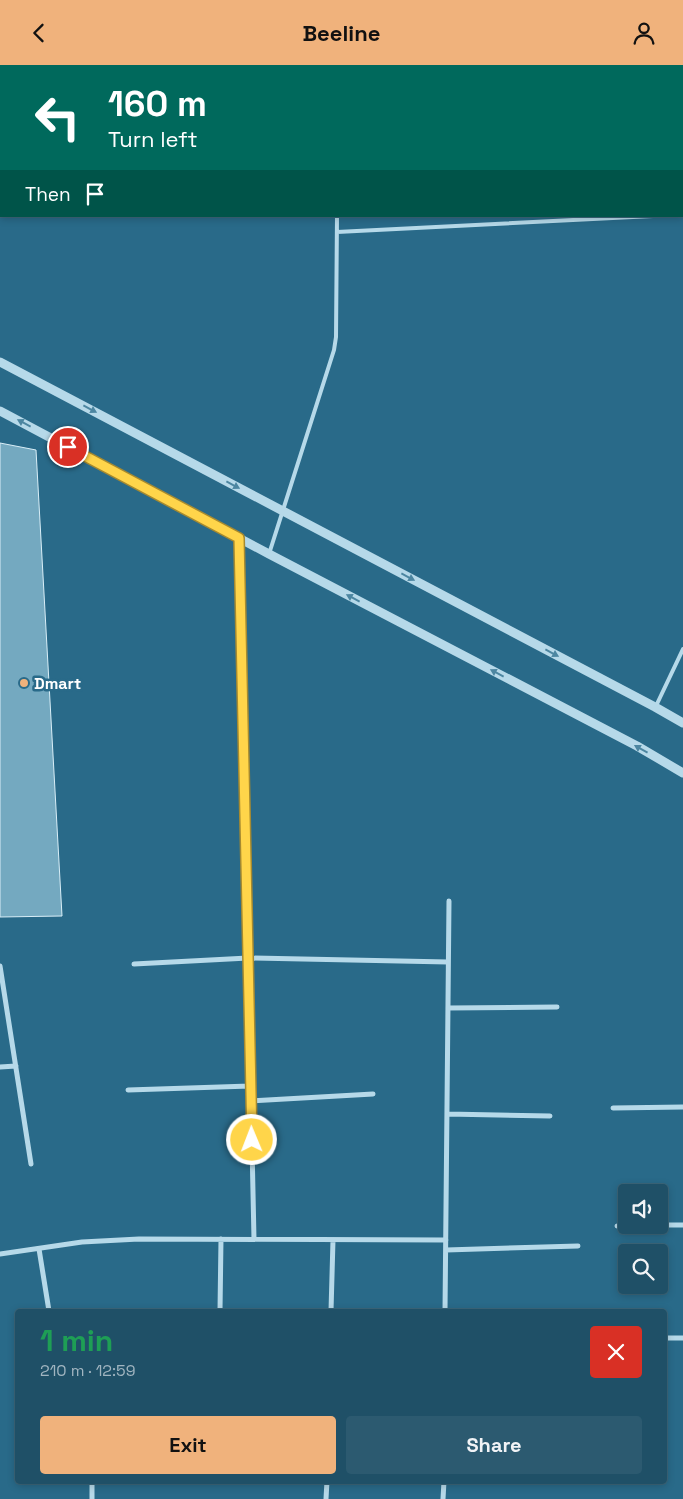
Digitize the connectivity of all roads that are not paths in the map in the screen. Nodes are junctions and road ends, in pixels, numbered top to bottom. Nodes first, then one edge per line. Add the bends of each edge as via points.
1 (337, 217) edge
2 (633, 217) edge
3 (337, 232) junction
4 (0, 362) edge
5 (0, 411) edge
6 (283, 511) junction
7 (239, 538) junction
8 (269, 554) junction
9 (683, 649) edge
10 (655, 707) junction
11 (683, 723) edge
12 (683, 773) edge
13 (449, 901) dead end
14 (248, 958) junction
15 (448, 962) junction
16 (134, 964) dead end
17 (0, 966) edge
18 (557, 1007) dead end
19 (448, 1008) junction
20 (16, 1066) junction
21 (0, 1067) edge
22 (250, 1086) junction
23 (128, 1090) dead end
24 (373, 1093) dead end
25 (251, 1101) junction
26 (683, 1107) edge
27 (613, 1109) dead end
28 (447, 1114) junction
29 (550, 1115) dead end
30 (31, 1164) dead end
31 (668, 1225) edge
32 (683, 1225) edge
33 (221, 1239) junction
34 (254, 1239) junction
35 (333, 1239) junction
36 (446, 1240) junction
37 (578, 1246) dead end
38 (39, 1249) junction
39 (446, 1250) junction
40 (0, 1254) edge
41 (50, 1309) edge
42 (220, 1309) edge
43 (331, 1309) edge
44 (445, 1309) edge
45 (667, 1338) edge
46 (683, 1338) edge
47 (92, 1484) edge
48 (327, 1484) edge
49 (444, 1484) edge
50 (92, 1499) edge
51 (326, 1499) edge
52 (444, 1499) edge

1 - 3 lane
2 - 3 lane
3 - 6 lane via 334,350
4 -> 6 street
7 -> 5 street
6 - 8 lane
6 -> 10 street
7 - 8 street
7 - 14 street
12 -> 8 street
9 - 10 lane
10 - 11 street
13 - 15 street
14 - 15 street
14 - 16 street
14 - 22 street
15 - 19 street
17 - 20 street
18 - 19 street
19 - 28 street
20 - 21 street
20 - 30 street
22 - 23 street
22 - 25 street
24 - 25 street
25 - 34 street
26 - 27 street
28 - 29 street
28 - 36 street
31 - 32 street
33 - 34 street
33 - 38 street via 111,1240
33 - 42 street
34 - 35 street
35 - 36 street
35 - 43 street
36 - 39 street
37 - 39 street
38 - 40 street
38 - 41 street
39 - 44 street
45 - 46 street
47 - 50 street
48 - 51 street
49 - 52 street

